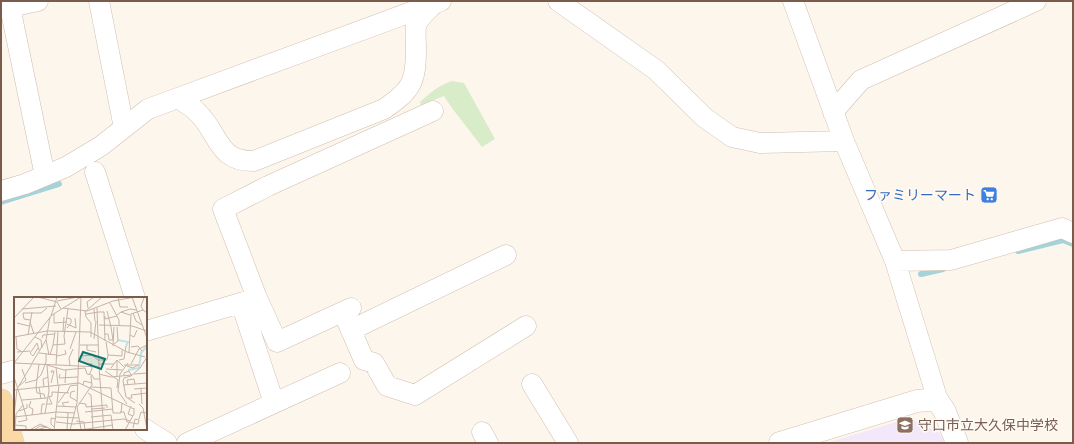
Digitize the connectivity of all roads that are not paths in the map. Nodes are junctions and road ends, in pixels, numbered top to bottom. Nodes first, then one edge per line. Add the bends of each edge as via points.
1 (38, 1) edge
2 (99, 1) edge
3 (558, 1) edge
4 (793, 1) edge
5 (1036, 1) edge
6 (438, 2) edge
7 (178, 98) junction
8 (434, 111) dead end
9 (833, 112) junction
10 (124, 128) junction
11 (844, 141) junction
12 (258, 159) junction
13 (95, 172) dead end
14 (45, 176) junction
15 (268, 186) junction
16 (1, 191) edge
17 (1073, 233) edge
18 (506, 255) dead end
19 (895, 261) junction
20 (135, 297) edge
21 (249, 301) junction
22 (348, 316) junction
23 (526, 326) dead end
24 (147, 331) edge
25 (14, 370) edge
26 (340, 373) dead end
27 (1, 374) edge
28 (532, 384) dead end
29 (1, 400) edge
30 (938, 401) junction
31 (274, 403) junction
32 (147, 430) edge
33 (12, 432) edge
34 (167, 443) edge
35 (187, 443) edge
36 (568, 443) edge
37 (780, 443) edge
38 (957, 443) edge

1 - 14 street via 10,7
2 - 10 street
3 - 11 street via 656,70 705,118 732,137 760,143
4 - 9 street
5 - 9 street via 861,80
6 - 7 street
6 - 12 street via 420,18 416,26 414,78 398,99 384,109
7 - 10 street via 148,109
7 - 12 street via 198,112 224,152 243,161
8 - 15 street
9 - 11 street
10 - 14 street via 101,146
11 - 19 street
12 - 15 street
13 - 20 street
14 - 16 street
15 - 21 street via 223,209
17 - 19 street via 1062,228 951,260
18 - 22 street
19 - 30 street
21 - 22 street via 277,342
21 - 24 street
21 - 31 street
22 - 23 street via 364,360 374,363 387,386 415,395
25 - 27 street
26 - 31 street
28 - 36 street
29 - 33 main road
30 - 37 street via 917,401
30 - 38 street
31 - 35 street
32 - 34 street

